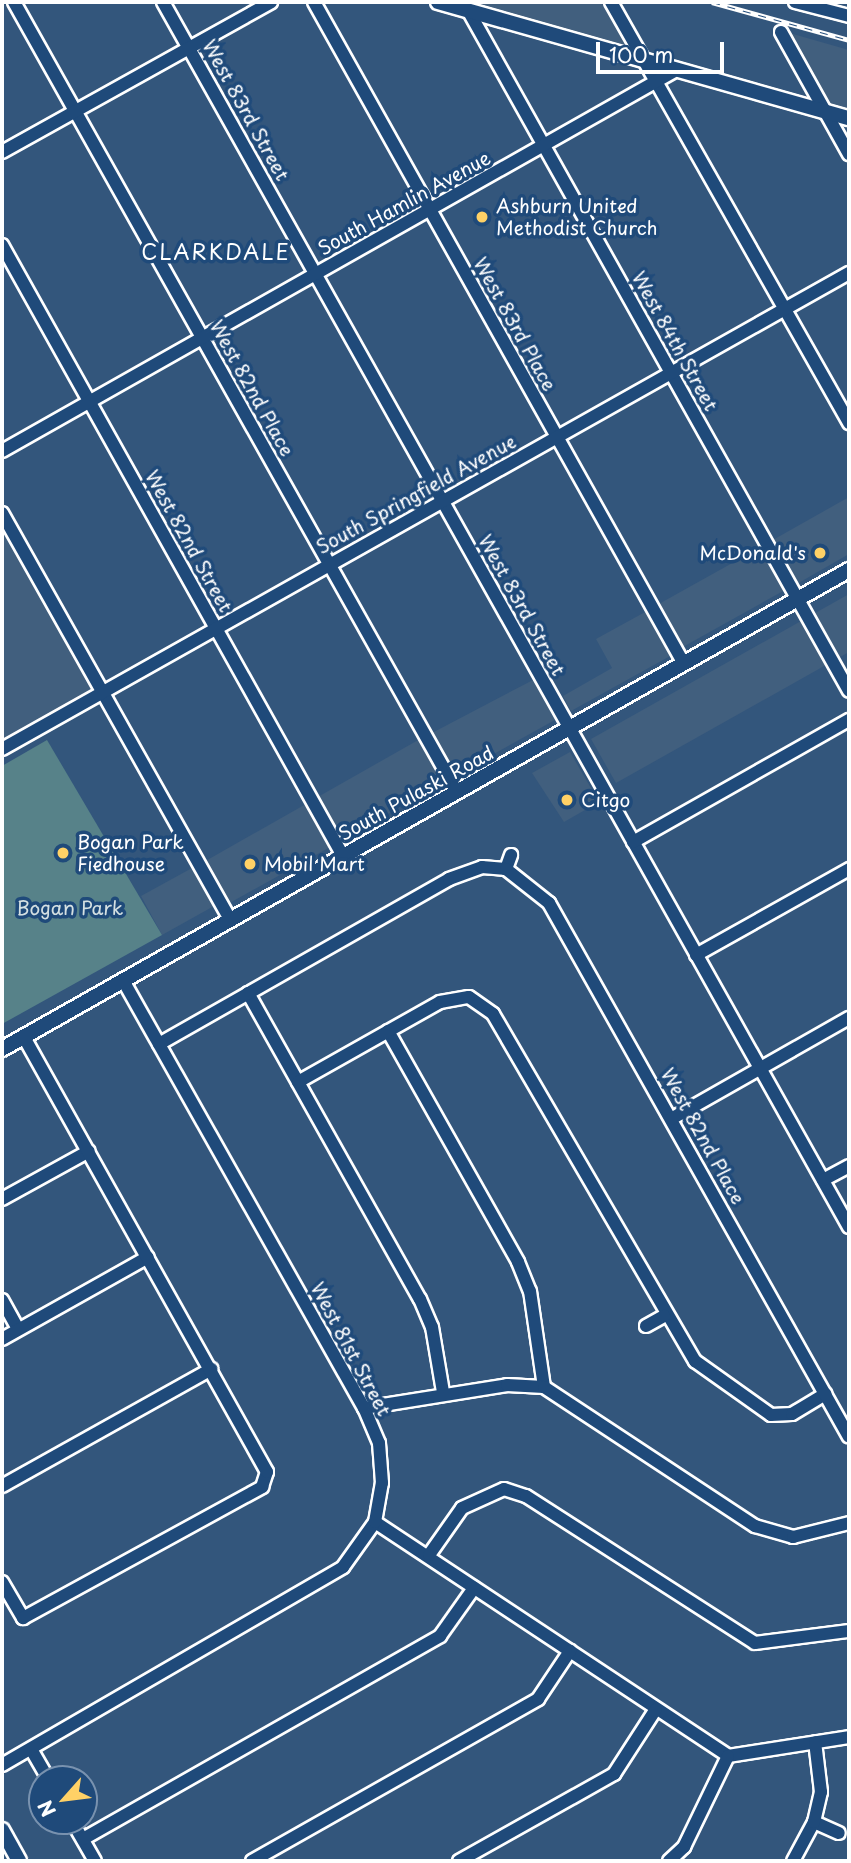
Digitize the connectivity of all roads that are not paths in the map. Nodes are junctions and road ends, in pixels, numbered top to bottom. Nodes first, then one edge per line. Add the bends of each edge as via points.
1 (14, 2) edge
2 (163, 2) edge
3 (271, 2) edge
4 (314, 2) edge
5 (438, 2) edge
6 (611, 2) edge
7 (799, 2) edge
8 (468, 10) junction
9 (849, 16) edge
10 (781, 32) dead end
11 (189, 48) junction
12 (644, 60) junction
13 (678, 69) junction
14 (657, 82) junction
15 (75, 111) junction
16 (825, 111) junction
17 (849, 118) edge
18 (544, 146) junction
19 (2, 152) edge
20 (849, 154) edge
21 (430, 210) junction
22 (2, 245) edge
23 (849, 272) edge
24 (315, 275) junction
25 (785, 309) junction
26 (203, 338) junction
27 (671, 373) junction
28 (89, 402) junction
29 (849, 423) edge
30 (556, 438) junction
31 (2, 451) edge
32 (442, 501) junction
33 (2, 513) edge
34 (329, 564) junction
35 (849, 570) edge
36 (798, 599) junction
37 (216, 628) junction
38 (684, 664) junction
39 (849, 691) edge
40 (102, 692) junction
41 (849, 720) edge
42 (569, 729) junction
43 (2, 749) edge
44 (457, 792) junction
45 (633, 842) junction
46 (511, 855) dead end
47 (343, 856) junction
48 (506, 869) junction
49 (849, 869) edge
50 (230, 920) junction
51 (696, 955) junction
52 (123, 981) junction
53 (248, 993) junction
54 (849, 1018) edge
55 (388, 1031) junction
56 (24, 1037) junction
57 (159, 1044) junction
58 (2, 1049) edge
59 (760, 1068) junction
60 (299, 1082) junction
61 (671, 1119) junction
62 (89, 1151) junction
63 (849, 1166) edge
64 (823, 1180) junction
65 (2, 1199) edge
66 (849, 1227) edge
67 (148, 1257) junction
68 (2, 1300) edge
69 (664, 1316) junction
70 (646, 1326) dead end
71 (18, 1329) junction
72 (2, 1339) edge
73 (211, 1369) junction
74 (544, 1387) junction
75 (443, 1392) junction
76 (825, 1394) junction
77 (364, 1408) junction
78 (849, 1437) edge
79 (2, 1486) edge
80 (375, 1522) junction
81 (849, 1523) edge
82 (429, 1555) junction
83 (2, 1582) edge
84 (474, 1588) junction
85 (849, 1631) edge
86 (570, 1651) junction
87 (656, 1709) junction
88 (849, 1737) edge
89 (815, 1742) junction
90 (31, 1749) junction
91 (729, 1756) junction
92 (2, 1765) edge
93 (40, 1765) edge
94 (814, 1822) junction
95 (2, 1830) edge
96 (839, 1833) dead end
97 (81, 1835) edge
98 (83, 1839) junction
99 (19, 1861) edge
100 (95, 1861) edge
101 (252, 1861) edge
102 (459, 1861) edge
103 (668, 1861) edge
104 (793, 1861) edge

1 - 15 street, West 82nd Place
2 - 11 street, West 83rd Street
3 - 11 street
4 - 21 street, West 83rd Place
5 - 8 main road
6 - 12 street
7 - 9 street
8 - 12 main road
8 - 18 street, West 84th Street
10 - 16 street
11 - 15 street
11 - 24 street, West 83rd Street
12 - 13 main road
12 - 14 street
13 - 14 street, South Hamlin Avenue
13 - 16 main road
14 - 18 street, South Hamlin Avenue
14 - 25 street
15 - 19 street
15 - 26 street, West 82nd Place
16 - 17 main road
16 - 20 street
18 - 21 street, South Hamlin Avenue
18 - 27 street, West 84th Street
21 - 24 street, South Hamlin Avenue
21 - 30 street, West 83rd Place
22 - 28 street, West 82nd Street
23 - 25 street, South Springfield Avenue
24 - 26 street, South Hamlin Avenue
24 - 32 street, West 83rd Street
25 - 27 street, South Springfield Avenue
25 - 29 street
26 - 28 street, South Hamlin Avenue
26 - 34 street, West 82nd Place
27 - 30 street, South Springfield Avenue
27 - 36 street, West 84th Street
28 - 31 street, South Hamlin Avenue
28 - 37 street, West 82nd Street
30 - 32 street, South Springfield Avenue
30 - 38 street, West 83rd Place
32 - 34 street, South Springfield Avenue
32 - 42 street, West 83rd Street
33 - 40 street
34 - 37 street, South Springfield Avenue
34 - 44 street, West 82nd Place
35 - 36 main road, South Pulaski Road
36 - 38 main road, South Pulaski Road
36 - 39 street, West 84th Street
37 - 40 street, South Springfield Avenue
37 - 47 street, West 82nd Street
38 - 42 main road, South Pulaski Road
40 - 43 street, South Springfield Avenue
40 - 50 street
41 - 45 street
42 - 44 main road, South Pulaski Road
42 - 45 street, West 83rd Street
44 - 47 main road, South Pulaski Road
45 - 51 street, West 83rd Street
46 - 48 street
47 - 50 main road, South Pulaski Road
48 - 53 street via 482,867 449,879
48 - 61 street, West 82nd Place via 549,903
49 - 51 street
50 - 52 main road, South Pulaski Road
51 - 59 street, West 83rd Street
52 - 56 main road, South Pulaski Road
52 - 57 street, West 81st Street
53 - 57 street
53 - 60 street
54 - 59 street
55 - 60 street
55 - 69 street via 440,1002 471,993 493,1014
55 - 74 street via 518,1262 530,1291
56 - 58 main road, South Pulaski Road
56 - 62 street
57 - 77 street, West 81st Street
59 - 61 street
59 - 64 street, West 83rd Street
60 - 75 street via 420,1300 432,1327
61 - 76 street, West 82nd Place
62 - 65 street
62 - 67 street
63 - 64 street
64 - 66 street, West 83rd Street
67 - 71 street
67 - 73 street
68 - 71 street
69 - 70 street
69 - 76 street via 695,1361 771,1415 792,1414
71 - 72 street
73 - 79 street
73 - 83 street via 267,1472 262,1487 23,1622
74 - 75 street
74 - 81 street via 755,1526 793,1537
75 - 77 street
76 - 78 street, West 82nd Place
77 - 80 street, West 81st Street via 382,1464
80 - 82 street
80 - 90 street via 343,1567 317,1586
82 - 84 street
82 - 85 street via 462,1508 504,1489 527,1496 755,1643
84 - 86 street
84 - 98 street via 440,1636
86 - 87 street
86 - 101 street via 538,1699
87 - 91 street
87 - 102 street via 614,1774
88 - 89 street
89 - 91 street
89 - 94 street via 821,1792
90 - 92 street
90 - 93 street
91 - 103 street via 684,1847
94 - 96 street
94 - 104 street
95 - 99 main road
97 - 98 street
98 - 100 street

